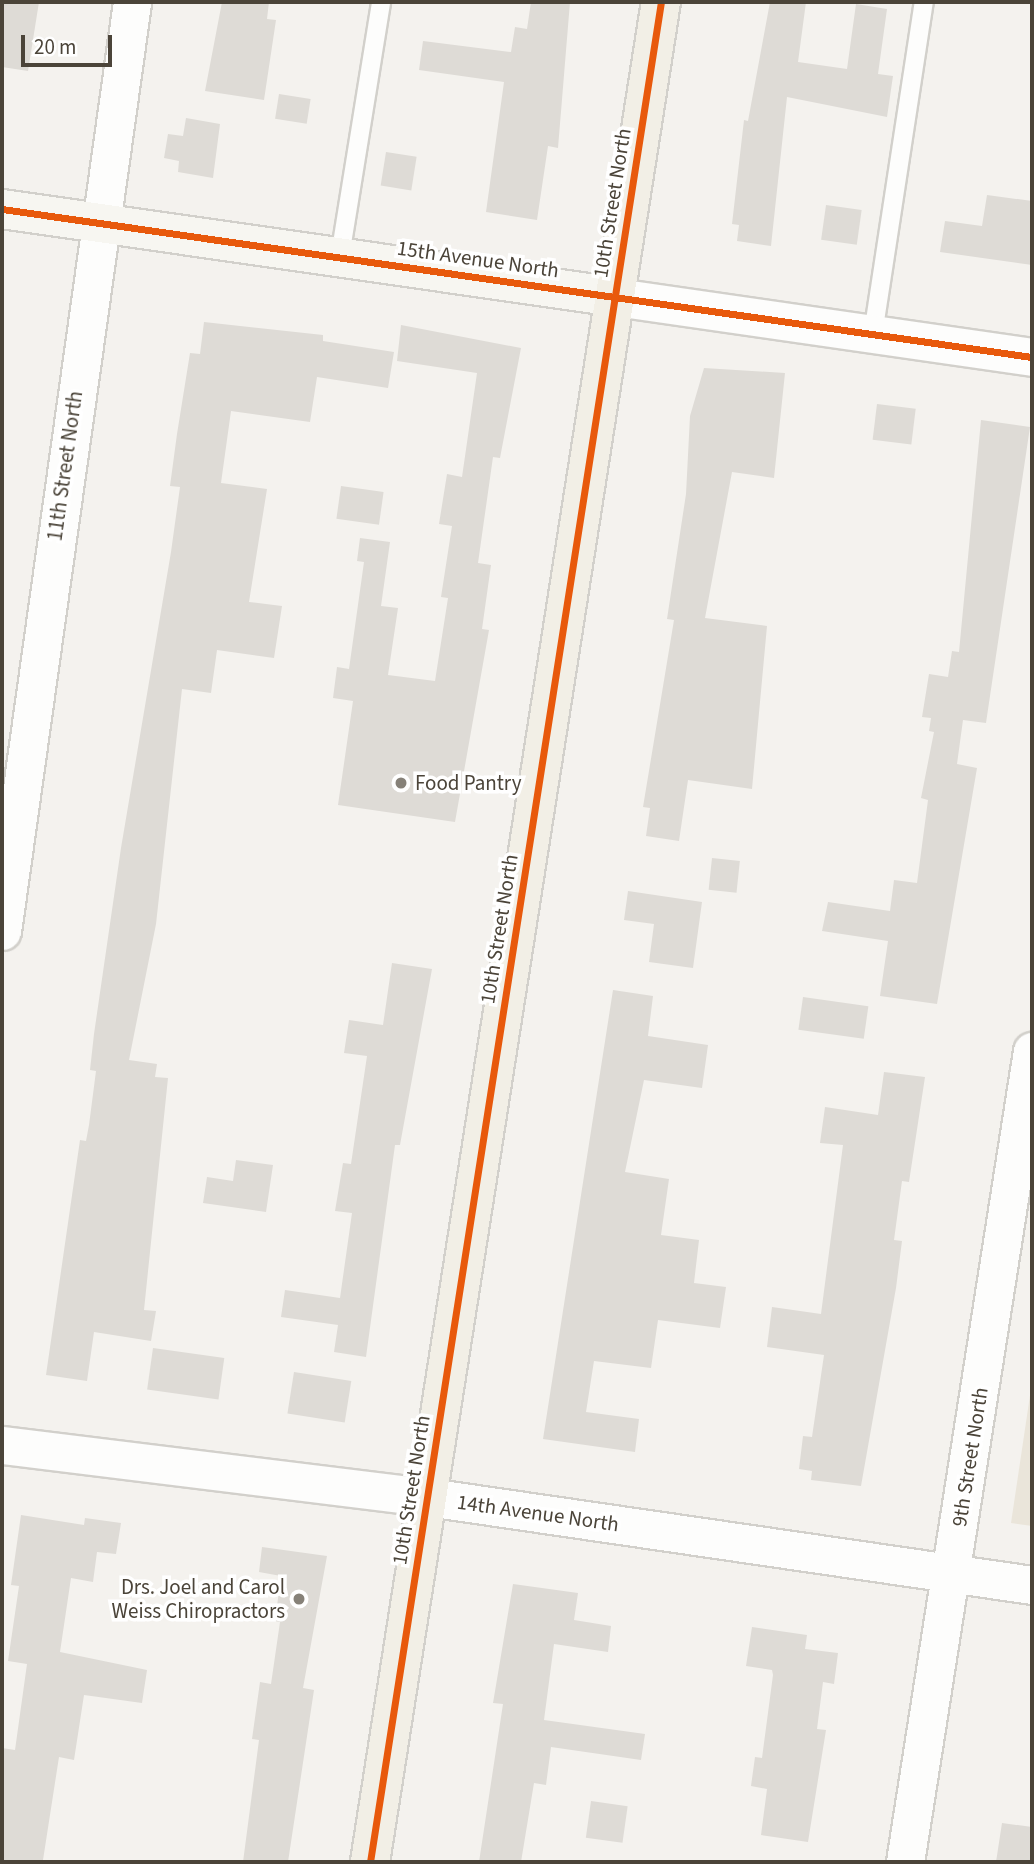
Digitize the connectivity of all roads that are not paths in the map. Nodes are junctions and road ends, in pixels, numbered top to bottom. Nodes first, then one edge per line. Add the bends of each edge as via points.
1 (132, 2) edge
2 (381, 2) edge
3 (661, 2) edge
4 (925, 2) edge
5 (2, 209) edge
6 (99, 222) junction
7 (340, 256) junction
8 (615, 297) junction
9 (873, 334) junction
10 (1032, 357) edge
11 (2, 931) edge
12 (1032, 1051) edge
13 (2, 1445) edge
14 (428, 1497) junction
15 (951, 1574) junction
16 (1032, 1585) edge
17 (370, 1862) edge
18 (905, 1862) edge

1 - 6 street, 11th Street North
2 - 7 lane
3 - 8 main road, 10th Street North
4 - 9 lane
5 - 6 street, 15th Avenue North
6 - 7 street, 15th Avenue North
6 - 11 street, 11th Street North
7 - 8 street, 15th Avenue North
8 - 9 street, 15th Avenue North
8 - 14 main road, 10th Street North
9 - 10 street, 15th Avenue North
12 - 15 street, 9th Street North
13 - 14 street, 14th Avenue North
14 - 15 street, 14th Avenue North
14 - 17 main road, 10th Street North
15 - 16 street, 14th Avenue North
15 - 18 street, 9th Street North

